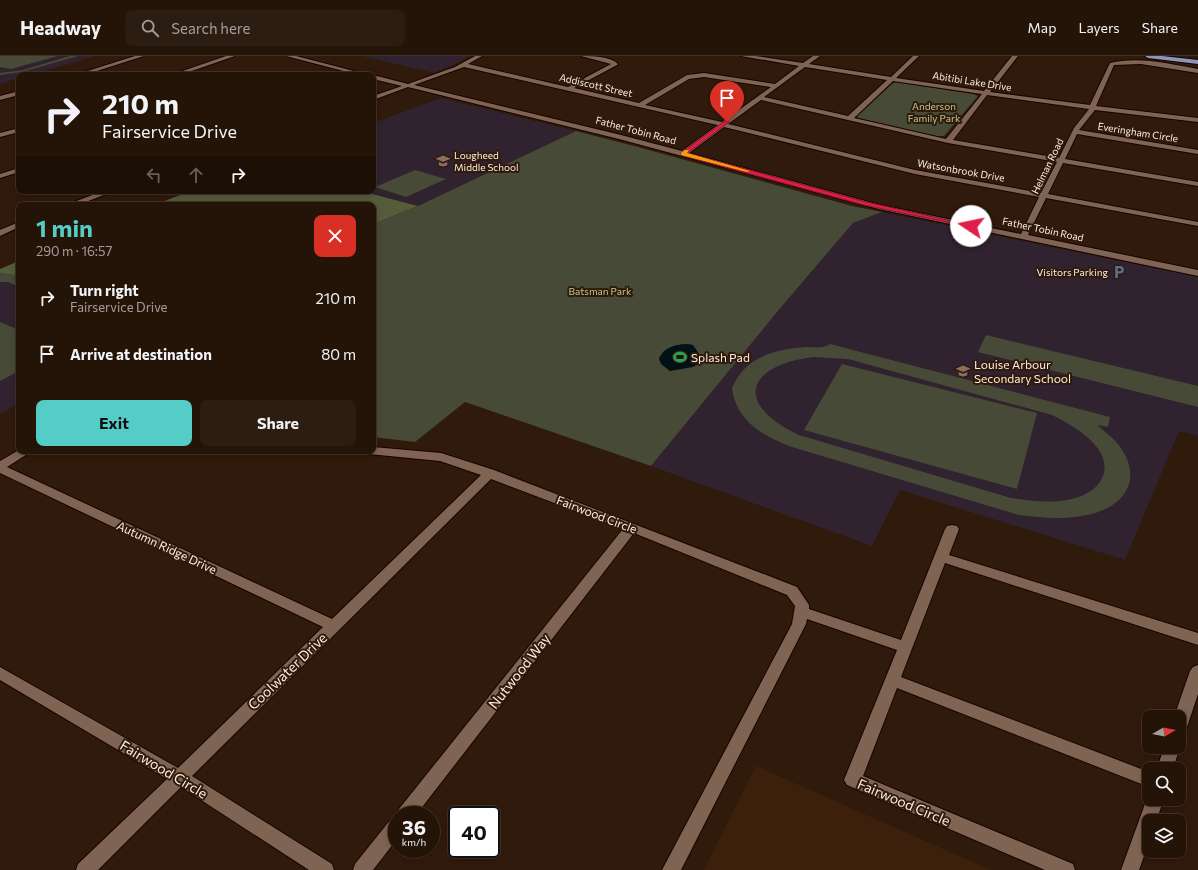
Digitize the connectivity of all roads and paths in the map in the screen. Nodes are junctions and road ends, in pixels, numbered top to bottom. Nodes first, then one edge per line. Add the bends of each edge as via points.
1 (141, 56) edge
2 (232, 56) edge
3 (289, 56) edge
4 (480, 56) edge
5 (584, 56) edge
6 (744, 56) edge
7 (817, 56) edge
8 (916, 56) edge
9 (1014, 56) edge
10 (1148, 56) edge
11 (1198, 62) edge
12 (464, 65) junction
13 (804, 65) junction
14 (350, 71) junction
15 (1198, 71) edge
16 (88, 72) edge
17 (183, 72) edge
18 (347, 72) edge
19 (354, 72) edge
20 (376, 78) edge
21 (892, 79) junction
22 (410, 85) junction
23 (775, 86) junction
24 (569, 89) junction
25 (985, 93) junction
26 (16, 94) edge
27 (376, 97) edge
28 (0, 98) edge
29 (759, 98) junction
30 (640, 105) junction
31 (1092, 107) junction
32 (849, 119) junction
33 (1198, 120) edge
34 (724, 125) junction
35 (16, 131) edge
36 (1076, 132) junction
37 (0, 134) edge
38 (948, 141) junction
39 (1198, 152) edge
40 (683, 154) junction
41 (1062, 160) junction
42 (16, 171) edge
43 (0, 176) edge
44 (1198, 184) edge
45 (101, 194) edge
46 (1045, 195) junction
47 (79, 202) edge
48 (1198, 224) edge
49 (16, 225) edge
50 (0, 233) edge
51 (1024, 236) junction
52 (1198, 272) edge
53 (376, 451) edge
54 (21, 454) edge
55 (0, 467) edge
56 (490, 473) junction
57 (632, 527) junction
58 (952, 529) dead end
59 (941, 557) junction
60 (801, 612) junction
61 (334, 626) junction
62 (1198, 639) edge
63 (905, 647) junction
64 (1198, 671) edge
65 (0, 673) edge
66 (892, 680) junction
67 (1185, 710) edge
68 (179, 777) junction
69 (1142, 777) edge
70 (412, 806) edge
71 (1153, 806) edge
72 (388, 837) edge
73 (85, 870) edge
74 (325, 870) edge
75 (362, 870) edge
76 (671, 870) edge
77 (1066, 870) edge
78 (1130, 870) edge

1 - 16 street
2 - 17 street
3 - 14 street
4 - 12 street
5 - 24 street via 612,61 615,64
6 - 13 street, Abitibi Lake Drive
7 - 13 street
8 - 21 street
9 - 25 street
10 - 11 main road
12 - 22 street
12 - 24 street, Addiscott Street
13 - 21 street, Abitibi Lake Drive
13 - 23 street
14 - 18 street
14 - 19 street
15 - 31 street, Everingham Circle via 1133,62 1114,63
20 - 22 street, Father Tobin Road
21 - 25 street, Abitibi Lake Drive
21 - 32 street
22 - 27 street
22 - 40 street, Father Tobin Road
23 - 29 street
23 - 30 street via 693,75
24 - 30 street, Addiscott Street
25 - 31 street, Abitibi Lake Drive
25 - 38 street
26 - 28 street
29 - 32 street
29 - 34 street
30 - 34 street, Addiscott Street
31 - 33 street, Abitibi Lake Drive
31 - 36 street, Helman Road
32 - 38 street
34 - 40 street
34 - 46 street, Watsonbrook Drive via 915,172
35 - 37 street
36 - 39 street, Everingham Circle
36 - 41 street, Helman Road
38 - 41 street
40 - 51 street, Father Tobin Road via 879,207
41 - 44 street
41 - 46 street, Helman Road
42 - 43 street
45 - 47 street
46 - 48 street, Watsonbrook Drive
46 - 51 street, Helman Road
49 - 50 street
51 - 52 street, Father Tobin Road
53 - 56 street, Fairwood Circle via 440,457
54 - 55 street
55 - 61 street, Autumn Ridge Drive
56 - 57 street, Fairwood Circle
56 - 61 street, Coolwater Drive
57 - 60 street, Fairwood Circle via 792,591 802,605
57 - 70 street, Nutwood Way
58 - 59 street, Fairwood Circle
59 - 62 street
59 - 63 street, Fairwood Circle
60 - 63 street
60 - 76 street via 799,624
61 - 68 street, Coolwater Drive
63 - 66 street, Fairwood Circle
64 - 67 street
65 - 68 street, Fairwood Circle
66 - 69 street
66 - 77 street, Fairwood Circle via 852,780
68 - 73 street, Coolwater Drive
68 - 74 street, Fairwood Circle
71 - 78 street
72 - 75 street

